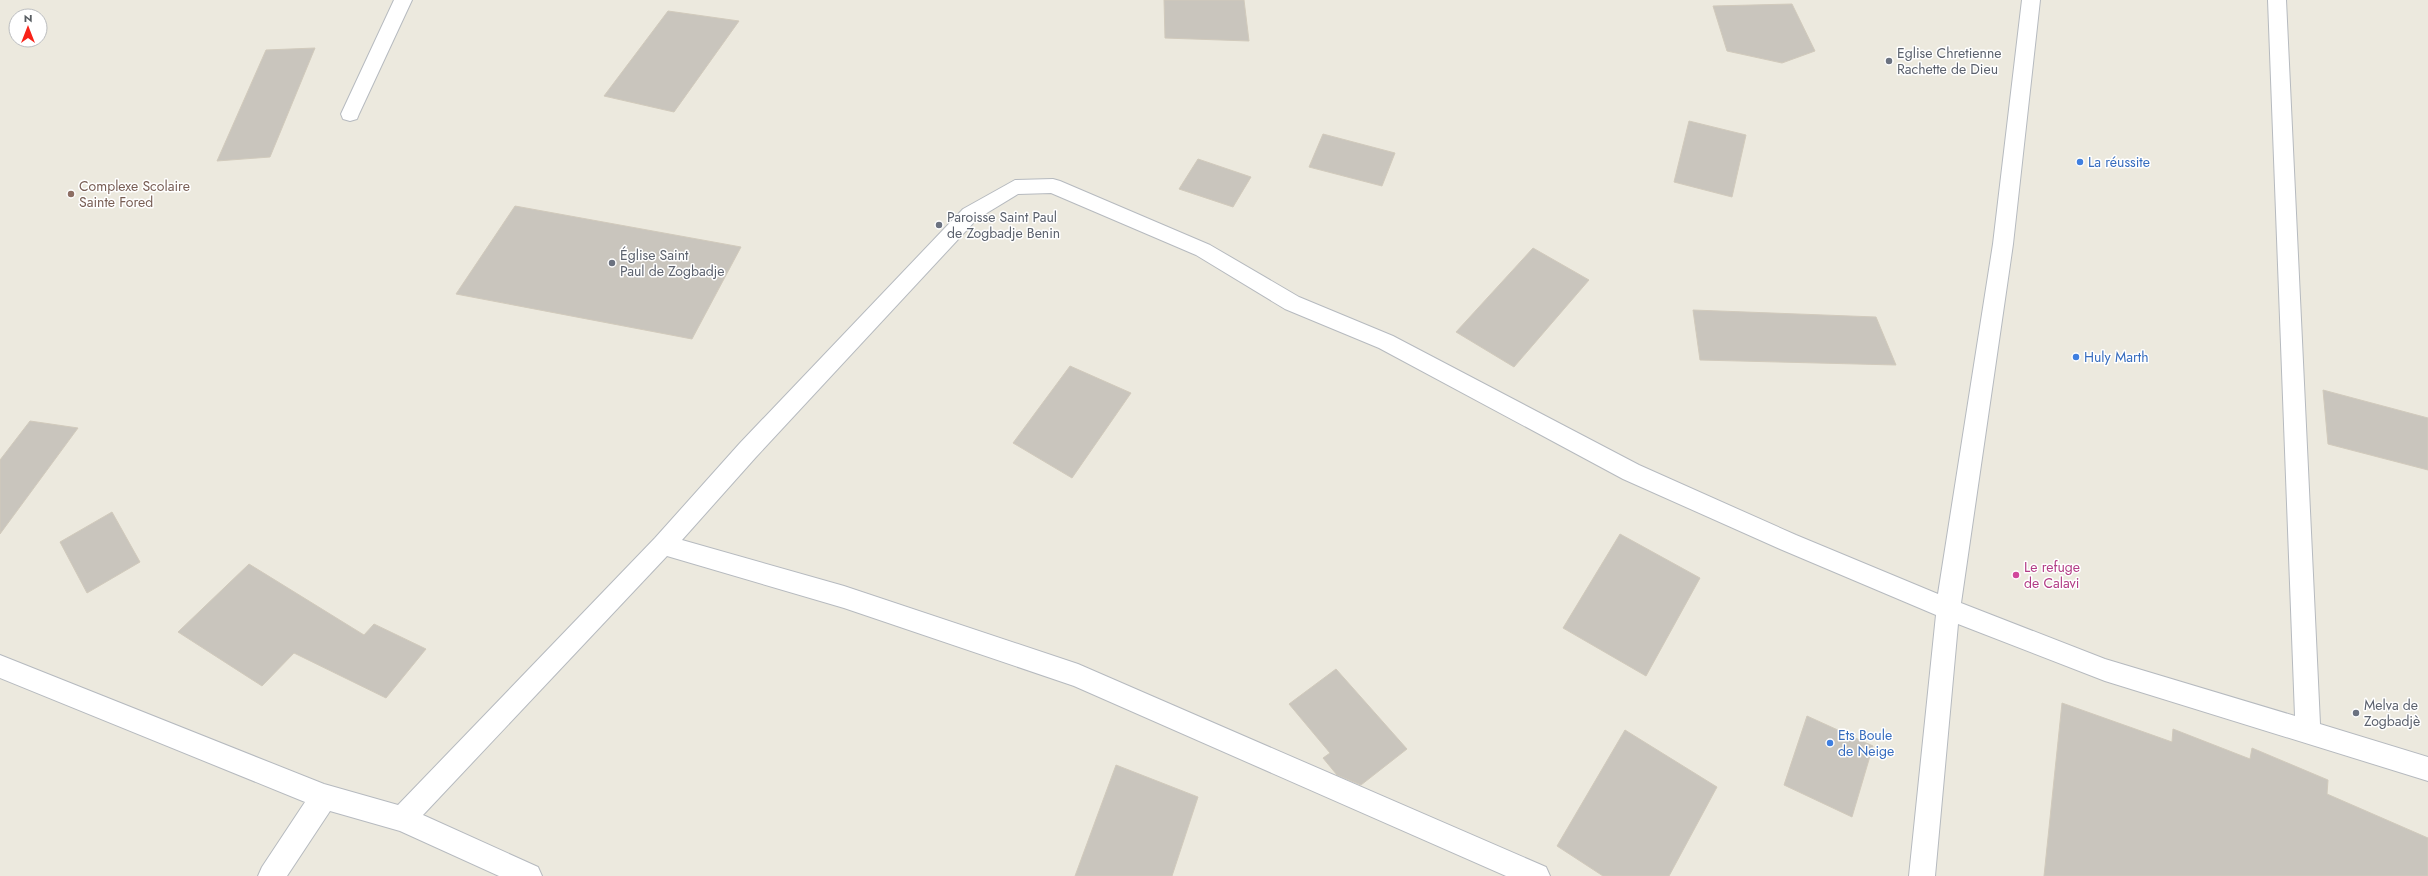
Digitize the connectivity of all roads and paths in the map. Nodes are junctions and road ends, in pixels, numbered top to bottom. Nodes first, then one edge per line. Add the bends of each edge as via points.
1 (403, 0) edge
2 (2031, 0) edge
3 (2277, 0) edge
4 (350, 114) dead end
5 (663, 545) junction
6 (1948, 609) junction
7 (0, 666) edge
8 (2308, 733) junction
9 (2428, 769) edge
10 (324, 797) junction
11 (402, 819) junction
12 (272, 876) edge
13 (529, 876) edge
14 (1537, 876) edge
15 (1922, 876) edge

1 - 4 street
2 - 6 street via 2003,244
3 - 8 street
5 - 6 street via 748,450 970,214 1015,187 1052,186 1202,250 1292,304 1386,342 1631,472
5 - 11 street
5 - 14 street via 844,597 1078,676
6 - 8 street via 2105,670
6 - 15 street
7 - 10 street
8 - 9 street
10 - 11 street
10 - 12 street
11 - 13 street

